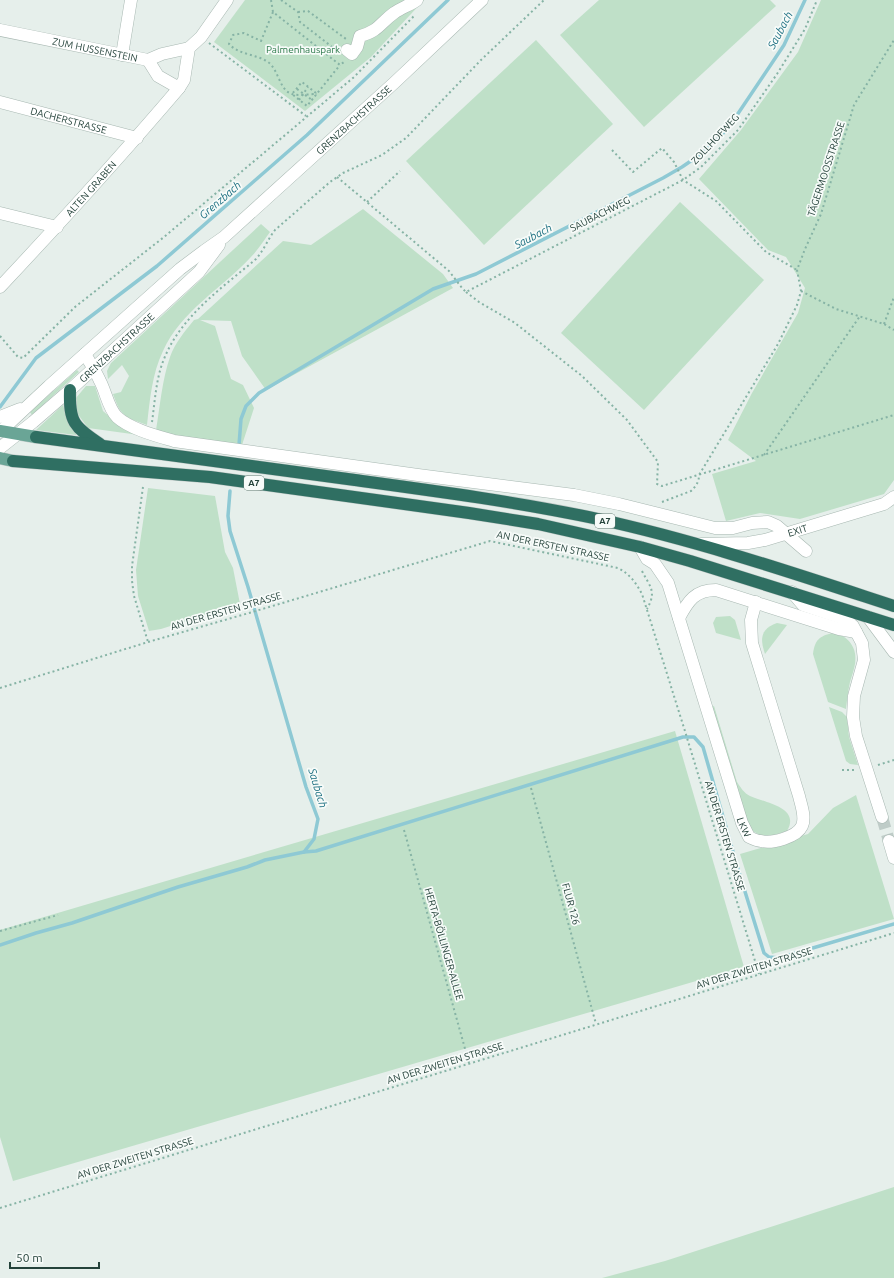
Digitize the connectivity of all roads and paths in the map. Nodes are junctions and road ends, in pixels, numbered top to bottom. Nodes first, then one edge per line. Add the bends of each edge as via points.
1 (131, 0) edge
2 (227, 0) edge
3 (271, 0) edge
4 (282, 0) edge
5 (482, 0) edge
6 (544, 0) edge
7 (817, 0) edge
8 (418, 6) edge
9 (273, 12) junction
10 (298, 12) junction
11 (0, 30) edge
12 (201, 37) junction
13 (894, 40) edge
14 (189, 48) junction
15 (346, 49) junction
16 (122, 55) junction
17 (148, 60) junction
18 (340, 65) junction
19 (308, 87) junction
20 (179, 88) junction
21 (297, 89) junction
22 (292, 94) junction
23 (304, 94) junction
24 (317, 94) junction
25 (299, 100) junction
26 (312, 100) junction
27 (0, 102) edge
28 (306, 116) junction
29 (137, 138) junction
30 (612, 150) dead end
31 (400, 171) dead end
32 (337, 177) junction
33 (683, 180) junction
34 (367, 202) junction
35 (0, 213) edge
36 (57, 227) junction
37 (224, 237) junction
38 (797, 270) junction
39 (0, 287) edge
40 (801, 291) junction
41 (466, 292) junction
42 (894, 297) edge
43 (860, 316) junction
44 (884, 324) junction
45 (894, 330) edge
46 (0, 336) edge
47 (85, 354) junction
48 (93, 369) junction
49 (70, 390) junction
50 (32, 402) junction
51 (894, 415) edge
52 (0, 417) edge
53 (151, 427) dead end
54 (0, 432) edge
55 (18, 434) junction
56 (36, 436) joint
57 (101, 445) junction
58 (1, 447) edge
59 (763, 456) junction
60 (0, 458) edge
61 (13, 461) junction
62 (699, 475) junction
63 (143, 487) dead end
64 (894, 497) edge
65 (660, 503) dead end
66 (786, 534) junction
67 (696, 544) junction
68 (640, 547) junction
69 (806, 551) dead end
70 (641, 567) dead end
71 (792, 592) junction
72 (756, 602) junction
73 (894, 606) edge
74 (647, 609) junction
75 (868, 617) junction
76 (679, 618) junction
77 (894, 625) edge
78 (856, 632) junction
79 (148, 642) junction
80 (894, 652) edge
81 (0, 688) edge
82 (531, 788) dead end
83 (882, 817) tunnel mouth
84 (404, 830) dead end
85 (889, 841) tunnel mouth
86 (894, 858) edge
87 (58, 915) dead end
88 (0, 931) edge
89 (894, 933) edge
90 (758, 974) junction
91 (596, 1024) junction
92 (469, 1063) junction
93 (0, 1208) edge

1 - 16 street
2 - 12 street
3 - 9 path
4 - 10 path
5 - 37 street, GRENZBACHSTRASSE
6 - 32 path via 481,60 406,138 382,155
7 - 33 path, ZOLLHOFWEG via 801,36 738,130 701,168
8 - 15 street via 395,12 381,26 360,36 357,47
8 - 28 path via 354,77
9 - 18 path
9 - 22 path via 261,41 244,33 233,35 229,44 235,50 269,62 284,88
10 - 15 path via 300,22 336,50
10 - 15 path via 308,10 346,39
11 - 16 street, ZUM HUSSENSTEIN
12 - 14 street
12 - 28 path
13 - 38 path, TÄGERMOOSSTRASSE via 854,105 821,214
14 - 17 street, ZUM HUSSENSTEIN
14 - 20 street, ALTEN GRABEN via 184,80
15 - 18 path
16 - 17 street, ZUM HUSSENSTEIN
17 - 20 street via 158,76
18 - 24 path
19 - 21 path via 302,82
19 - 23 path
19 - 24 path
20 - 29 street, ALTEN GRABEN
21 - 22 path
21 - 23 path
22 - 23 path
22 - 25 path
23 - 24 path
23 - 25 path
23 - 26 path
24 - 26 path
25 - 26 path via 307,106
27 - 29 street, DACHERSTRASSE
28 - 46 path via 164,237 75,308 23,358 18,357
29 - 36 street, ALTEN GRABEN
30 - 33 path via 633,172 662,148 674,162
31 - 34 path
32 - 34 path
32 - 53 path via 275,230 256,259 188,319 172,342 162,363
33 - 38 path via 716,201 766,252
33 - 41 path, SAUBACHWEG
34 - 41 path via 449,270
35 - 36 street
36 - 39 street, ALTEN GRABEN
37 - 47 street, GRENZBACHSTRASSE via 180,269
37 - 48 street, GRENZBACHSTRASSE via 199,272
38 - 40 path
40 - 43 path via 836,309
40 - 62 path via 778,344
41 - 62 path via 537,339 582,376 627,420 658,462 657,484 662,486
42 - 44 path
43 - 44 path
43 - 59 path
44 - 45 path
47 - 48 street
47 - 50 street, GRENZBACHSTRASSE
48 - 49 street, GRENZBACHSTRASSE
48 - 66 street via 116,416 154,435 174,441 574,495 715,528 733,528 768,522
49 - 55 street, GRENZBACHSTRASSE
49 - 57 highway via 70,412 74,422
50 - 52 street
50 - 54 street, GRENZBACHSTRASSE
51 - 59 path
54 - 55 main road
54 - 58 street
55 - 56 main road
55 - 58 street, GRENZBACHSTRASSE
56 - 57 highway, A7
57 - 67 highway, A7 via 513,503 600,520
58 - 61 street
59 - 62 path
60 - 61 main road
61 - 68 highway, A7 via 204,476 514,520
62 - 65 path via 699,480 691,491
63 - 79 path via 132,581
64 - 66 street, EXIT via 884,504
66 - 67 street, EXIT via 748,543
66 - 69 street
67 - 73 highway, A7
68 - 71 highway, A7
68 - 76 street, LKW via 647,559 655,564 665,578
70 - 74 path via 652,590 652,599
71 - 75 highway, A7
71 - 78 street via 803,605 844,619
72 - 76 street via 708,590 697,594 688,602
72 - 76 street, LKW via 752,620 752,643 804,816 802,826 796,835 776,841 762,842 749,837 742,823
72 - 78 street
74 - 79 path, AN DER ERSTEN STRASSE via 636,584 618,568 490,540
74 - 90 path, AN DER ERSTEN STRASSE
75 - 77 highway, A7
75 - 80 street
78 - 83 street via 864,654 854,696 853,717 856,736
79 - 81 path, AN DER ERSTEN STRASSE
82 - 91 path, FLUR 126
84 - 92 path, HERTA-BÖLLINGER-ALLEE
85 - 86 street
87 - 88 path
89 - 90 path, AN DER ZWEITEN STRASSE
90 - 91 path, AN DER ZWEITEN STRASSE
91 - 92 path, AN DER ZWEITEN STRASSE
92 - 93 path, AN DER ZWEITEN STRASSE

